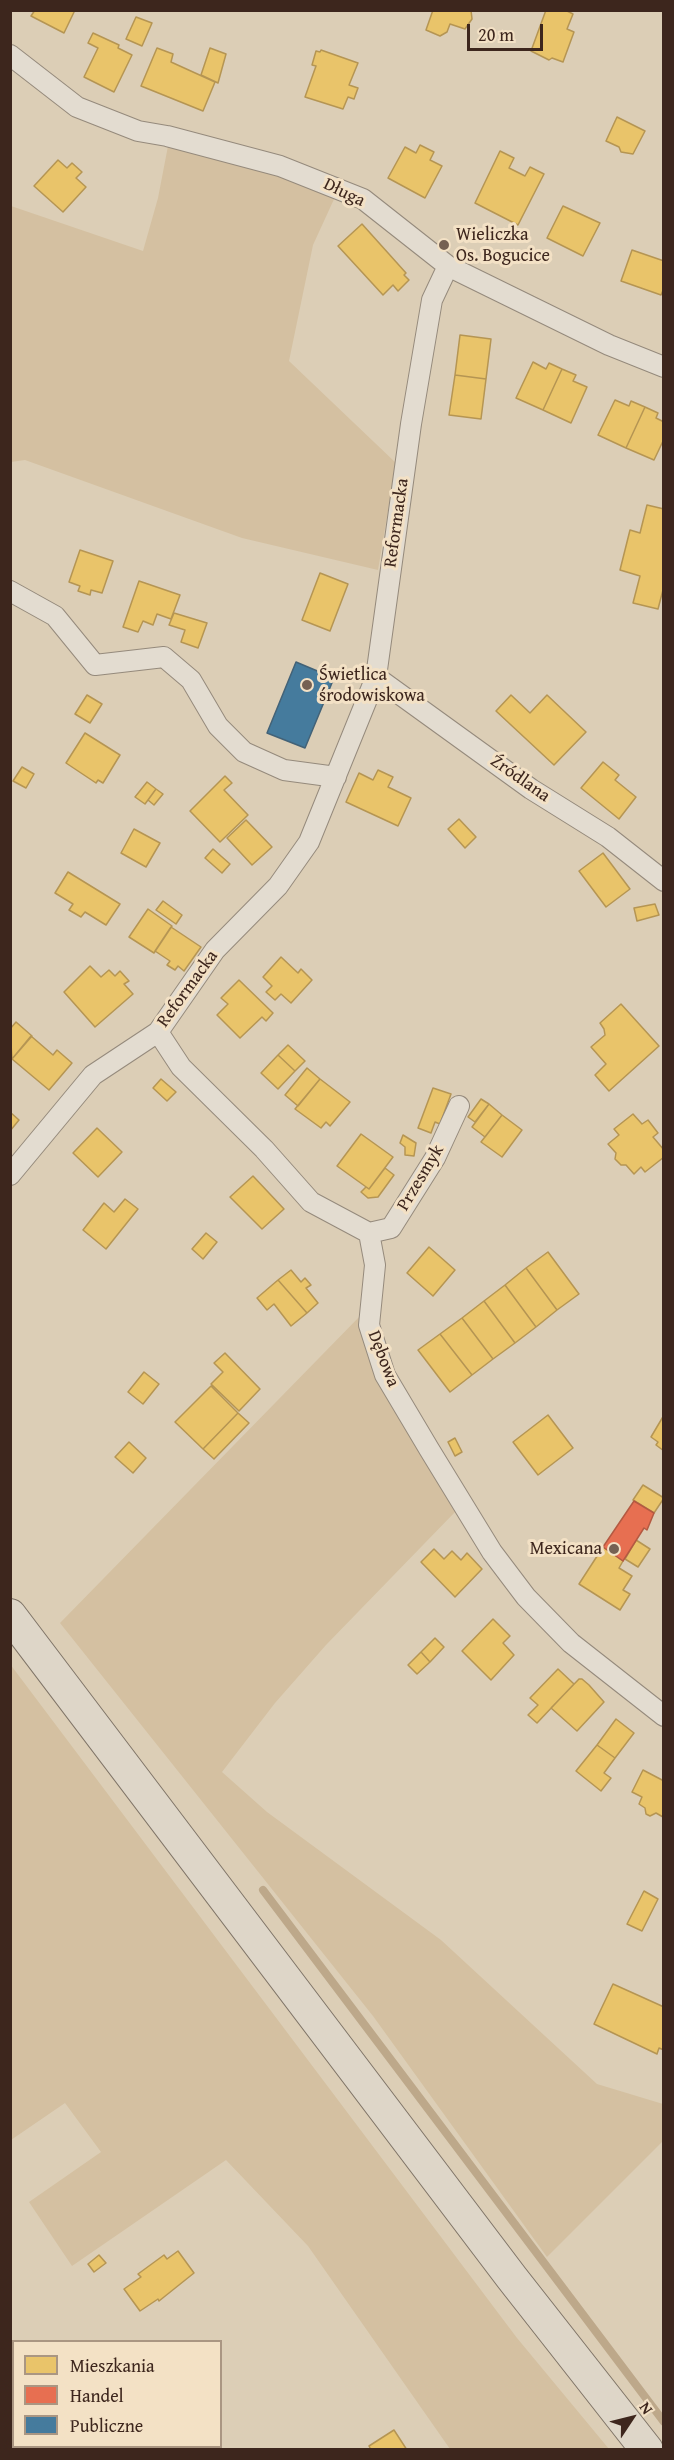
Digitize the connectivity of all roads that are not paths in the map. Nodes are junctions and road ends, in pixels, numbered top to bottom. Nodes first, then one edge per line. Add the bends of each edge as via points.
1 (10, 55) edge
2 (448, 266) junction
3 (663, 367) edge
4 (10, 591) edge
5 (376, 677) junction
6 (336, 777) junction
7 (663, 881) edge
8 (158, 1032) junction
9 (459, 1106) dead end
10 (10, 1175) edge
11 (369, 1233) junction
12 (10, 1615) edge
13 (663, 1716) edge
14 (647, 2450) edge

1 - 2 street, Długa via 77,107 138,131 280,166 363,199
2 - 3 street, Długa via 609,345
2 - 5 street, Reformacka via 432,300
4 - 6 street via 55,616 95,664 164,657 191,680 218,726 244,752 284,770
5 - 6 street, Reformacka
5 - 7 street, Źródlana via 531,789 608,837
6 - 8 street, Reformacka via 309,842 278,886 215,950
8 - 10 street, Reformacka via 93,1075
8 - 11 street via 181,1067 311,1202
9 - 11 street, Przesmyk via 435,1158 391,1228
11 - 13 street, Dębowa via 375,1265 369,1325 385,1375 429,1449 492,1552 526,1597 571,1643
12 - 14 main road

